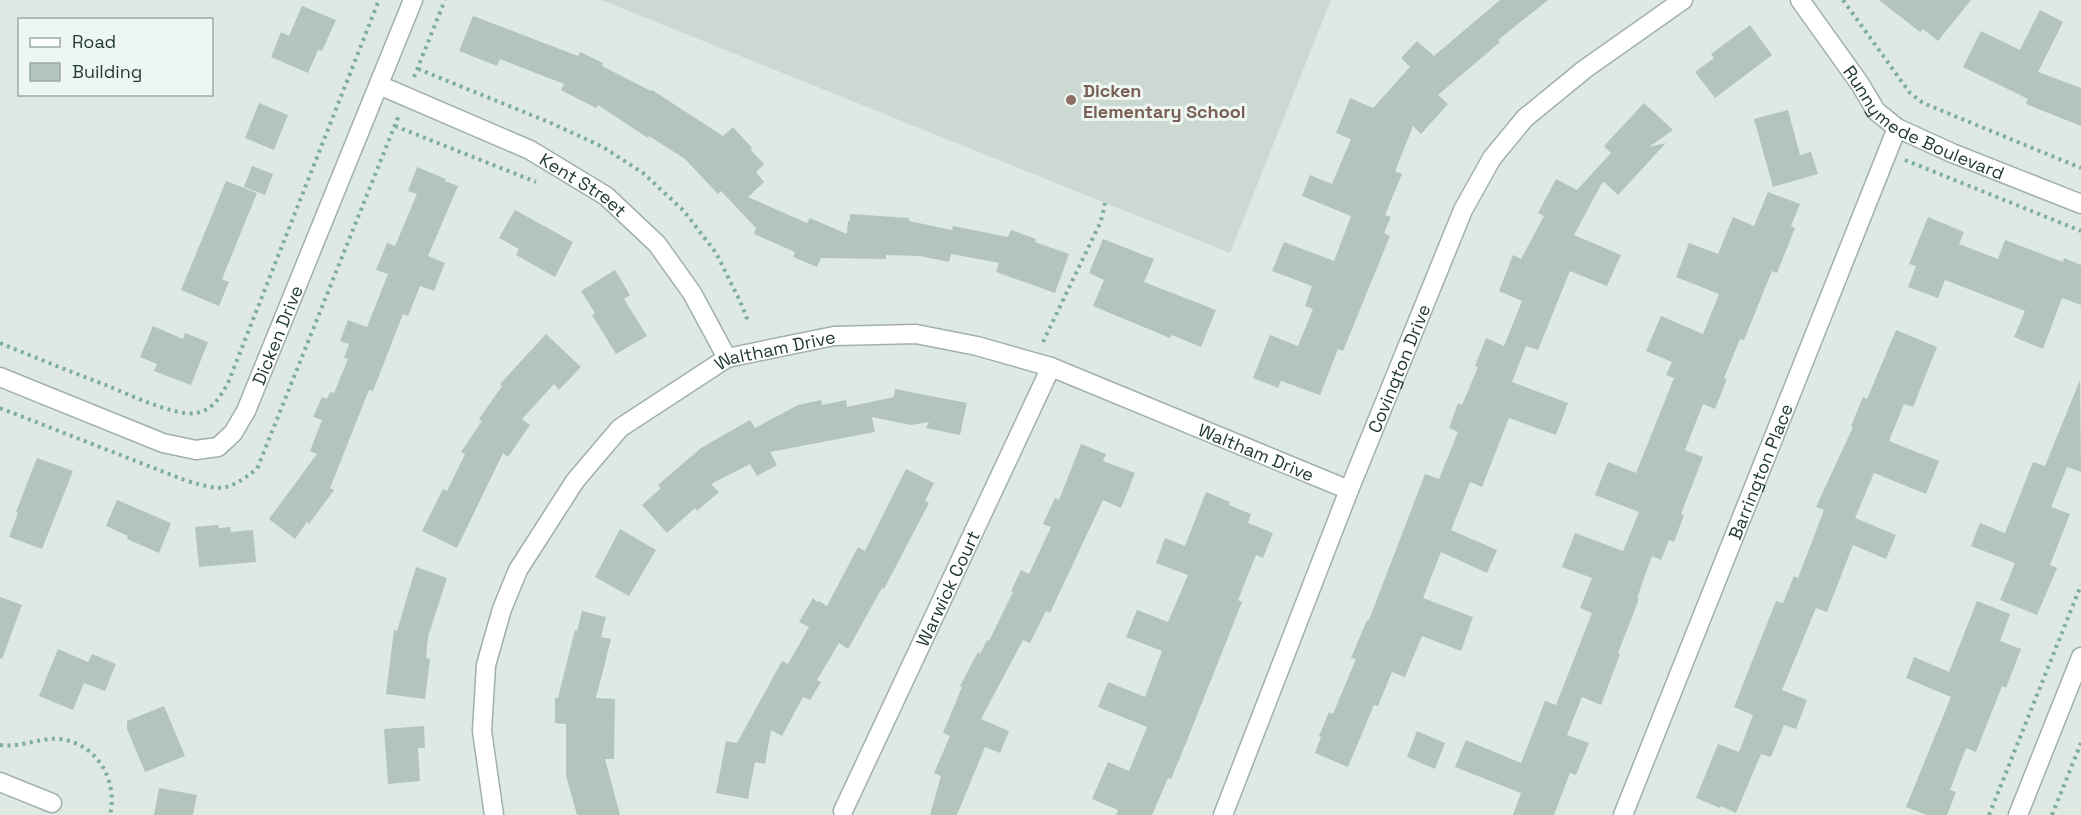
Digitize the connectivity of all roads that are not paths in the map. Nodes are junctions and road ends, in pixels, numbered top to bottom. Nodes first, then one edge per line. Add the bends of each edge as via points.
1 (413, 0) edge
2 (1683, 0) edge
3 (1800, 0) edge
4 (379, 85) junction
5 (1897, 128) junction
6 (2081, 204) edge
7 (727, 358) junction
8 (1042, 364) junction
9 (0, 377) edge
10 (1349, 490) junction
11 (2081, 657) edge
12 (0, 782) edge
13 (52, 803) dead end
14 (843, 811) dead end
15 (494, 815) edge
16 (1223, 815) edge
17 (1623, 815) edge
18 (2018, 815) edge

1 - 4 street, Dicken Drive
2 - 10 street, Covington Drive via 1585,69 1526,118 1492,158 1463,210
3 - 5 street, Runnymede Boulevard via 1876,111
4 - 7 street, Kent Street via 530,150 606,196 657,244 692,293
4 - 9 street, Dicken Drive via 246,411 233,433 218,447 196,450 163,444
5 - 6 street, Runnymede Boulevard
5 - 17 street, Barrington Place
7 - 8 street, Waltham Drive via 834,336 916,334
7 - 15 street, Waltham Drive via 620,428 575,481 518,570 486,665 482,732
8 - 10 street, Waltham Drive
8 - 14 street, Warwick Court
10 - 16 street, Covington Drive
11 - 18 street
12 - 13 street

